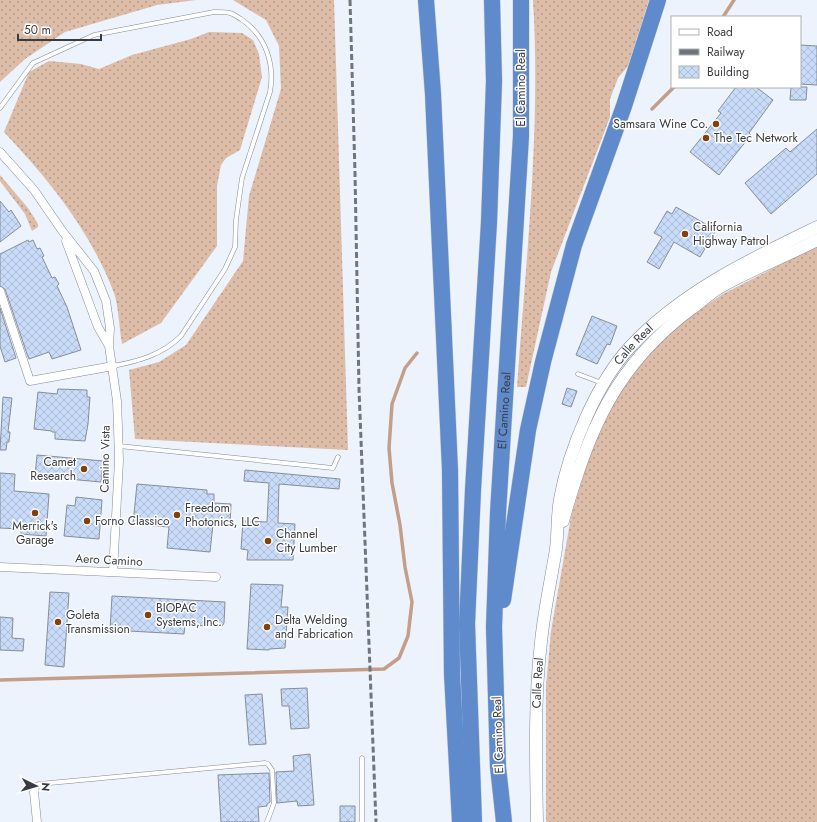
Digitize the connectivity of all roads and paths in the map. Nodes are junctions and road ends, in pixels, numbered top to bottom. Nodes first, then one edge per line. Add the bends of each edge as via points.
1 (426, 0) edge
2 (492, 0) edge
3 (521, 0) edge
4 (658, 0) edge
5 (0, 108) edge
6 (0, 152) edge
7 (817, 226) edge
8 (63, 232) junction
9 (817, 240) edge
10 (0, 291) edge
11 (108, 346) junction
12 (113, 366) junction
13 (578, 374) dead end
14 (604, 384) junction
15 (119, 446) junction
16 (338, 457) dead end
17 (556, 545) junction
18 (0, 567) edge
19 (113, 572) junction
20 (216, 577) dead end
21 (494, 627) junction
22 (362, 758) dead end
23 (35, 787) joint
24 (36, 822) edge
25 (267, 822) edge
26 (362, 822) edge
27 (460, 822) edge
28 (474, 822) edge
29 (504, 822) edge
30 (537, 822) edge

1 - 27 highway via 433,94 449,462 452,674
2 - 28 highway via 494,81 489,222 467,624
3 - 21 highway, El Camino Real via 521,136 498,513
4 - 21 highway via 624,106 574,245 554,320 528,430 505,593
5 - 12 lane via 33,63 94,35 214,12 230,13 251,26 262,40 271,62 270,92 242,178 235,247 225,269 176,341 146,358
6 - 8 street, Camino Vista via 34,190
7 - 14 main road, Calle Real via 716,279 668,311 629,347
8 - 11 street, Camino Vista via 98,327
8 - 11 street, Camino Vista via 97,277 108,312
9 - 17 main road, Calle Real via 721,287 660,333 640,355 605,406 590,438 577,471
10 - 12 street via 30,381
11 - 12 street, Camino Vista
12 - 15 street, Camino Vista
13 - 14 lane
14 - 17 main road, Calle Real via 579,433 568,466 559,500
15 - 16 lane via 333,468
15 - 19 street, Camino Vista
17 - 30 main road, Calle Real via 541,642 538,686
18 - 19 street, Aero Camino
19 - 20 street, Aero Camino
21 - 29 highway, El Camino Real via 498,767
22 - 26 lane
23 - 24 street
23 - 25 lane via 40,784 265,763 272,770 274,803

